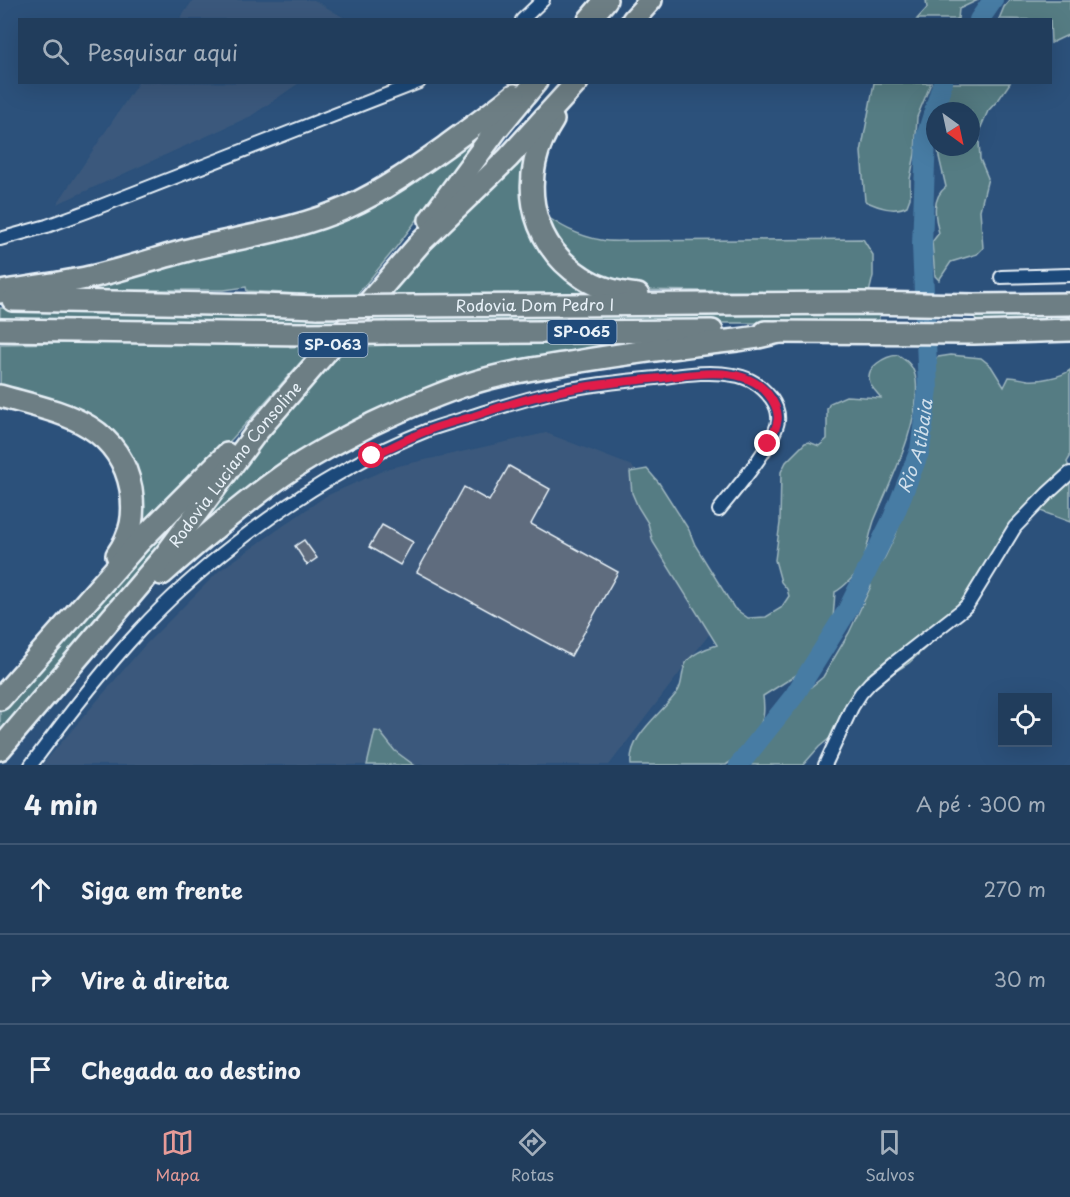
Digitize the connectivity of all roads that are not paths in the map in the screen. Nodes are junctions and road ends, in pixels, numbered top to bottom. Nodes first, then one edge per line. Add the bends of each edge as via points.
1 (543, 0) edge
2 (606, 0) edge
3 (651, 0) edge
4 (524, 18) edge
5 (591, 18) edge
6 (635, 18) edge
7 (414, 84) edge
8 (526, 84) edge
9 (534, 84) edge
10 (574, 85) edge
11 (0, 239) edge
12 (1070, 274) edge
13 (1001, 277) dead end
14 (0, 292) edge
15 (0, 300) edge
16 (664, 304) junction
17 (1070, 304) edge
18 (0, 330) edge
19 (1070, 330) edge
20 (779, 332) junction
21 (0, 396) edge
22 (1070, 473) edge
23 (719, 510) dead end
24 (107, 578) junction
25 (112, 618) junction
26 (0, 699) edge
27 (0, 749) edge
28 (31, 765) edge
29 (825, 765) edge

1 - 4 street
2 - 5 highway
3 - 6 highway
7 - 11 street via 88,211
8 - 14 highway via 401,178 325,217 92,277
9 - 24 highway, Rodovia Luciano Consoline / SP-063 via 398,261 244,437 154,525
10 - 16 highway via 541,141 532,172 533,205 541,230 556,255 583,278 610,290
10 - 25 highway, Rodovia Luciano Consoline / SP-063 via 508,158 421,242 256,433 179,537
12 - 13 street
15 - 16 highway, Rodovia Dom Pedro I / SP-065, bridge via 318,308
16 - 17 highway, Rodovia Dom Pedro I / SP-065
18 - 20 highway, Rodovia Dom Pedro I / SP-065, bridge via 305,334
19 - 20 highway, Rodovia Dom Pedro I / SP-065
20 - 25 highway via 510,373 402,410 342,439 283,476
21 - 24 highway via 86,424 110,443 119,456 129,480 133,520
22 - 29 street via 1015,527 968,604 861,693
23 - 28 street via 758,460 778,419 778,410 765,390 735,375 682,375 560,391 427,430 344,470 216,559 141,629
24 - 26 highway, Rodovia Luciano Consoline / SP-063
25 - 27 highway, Rodovia Luciano Consoline / SP-063

